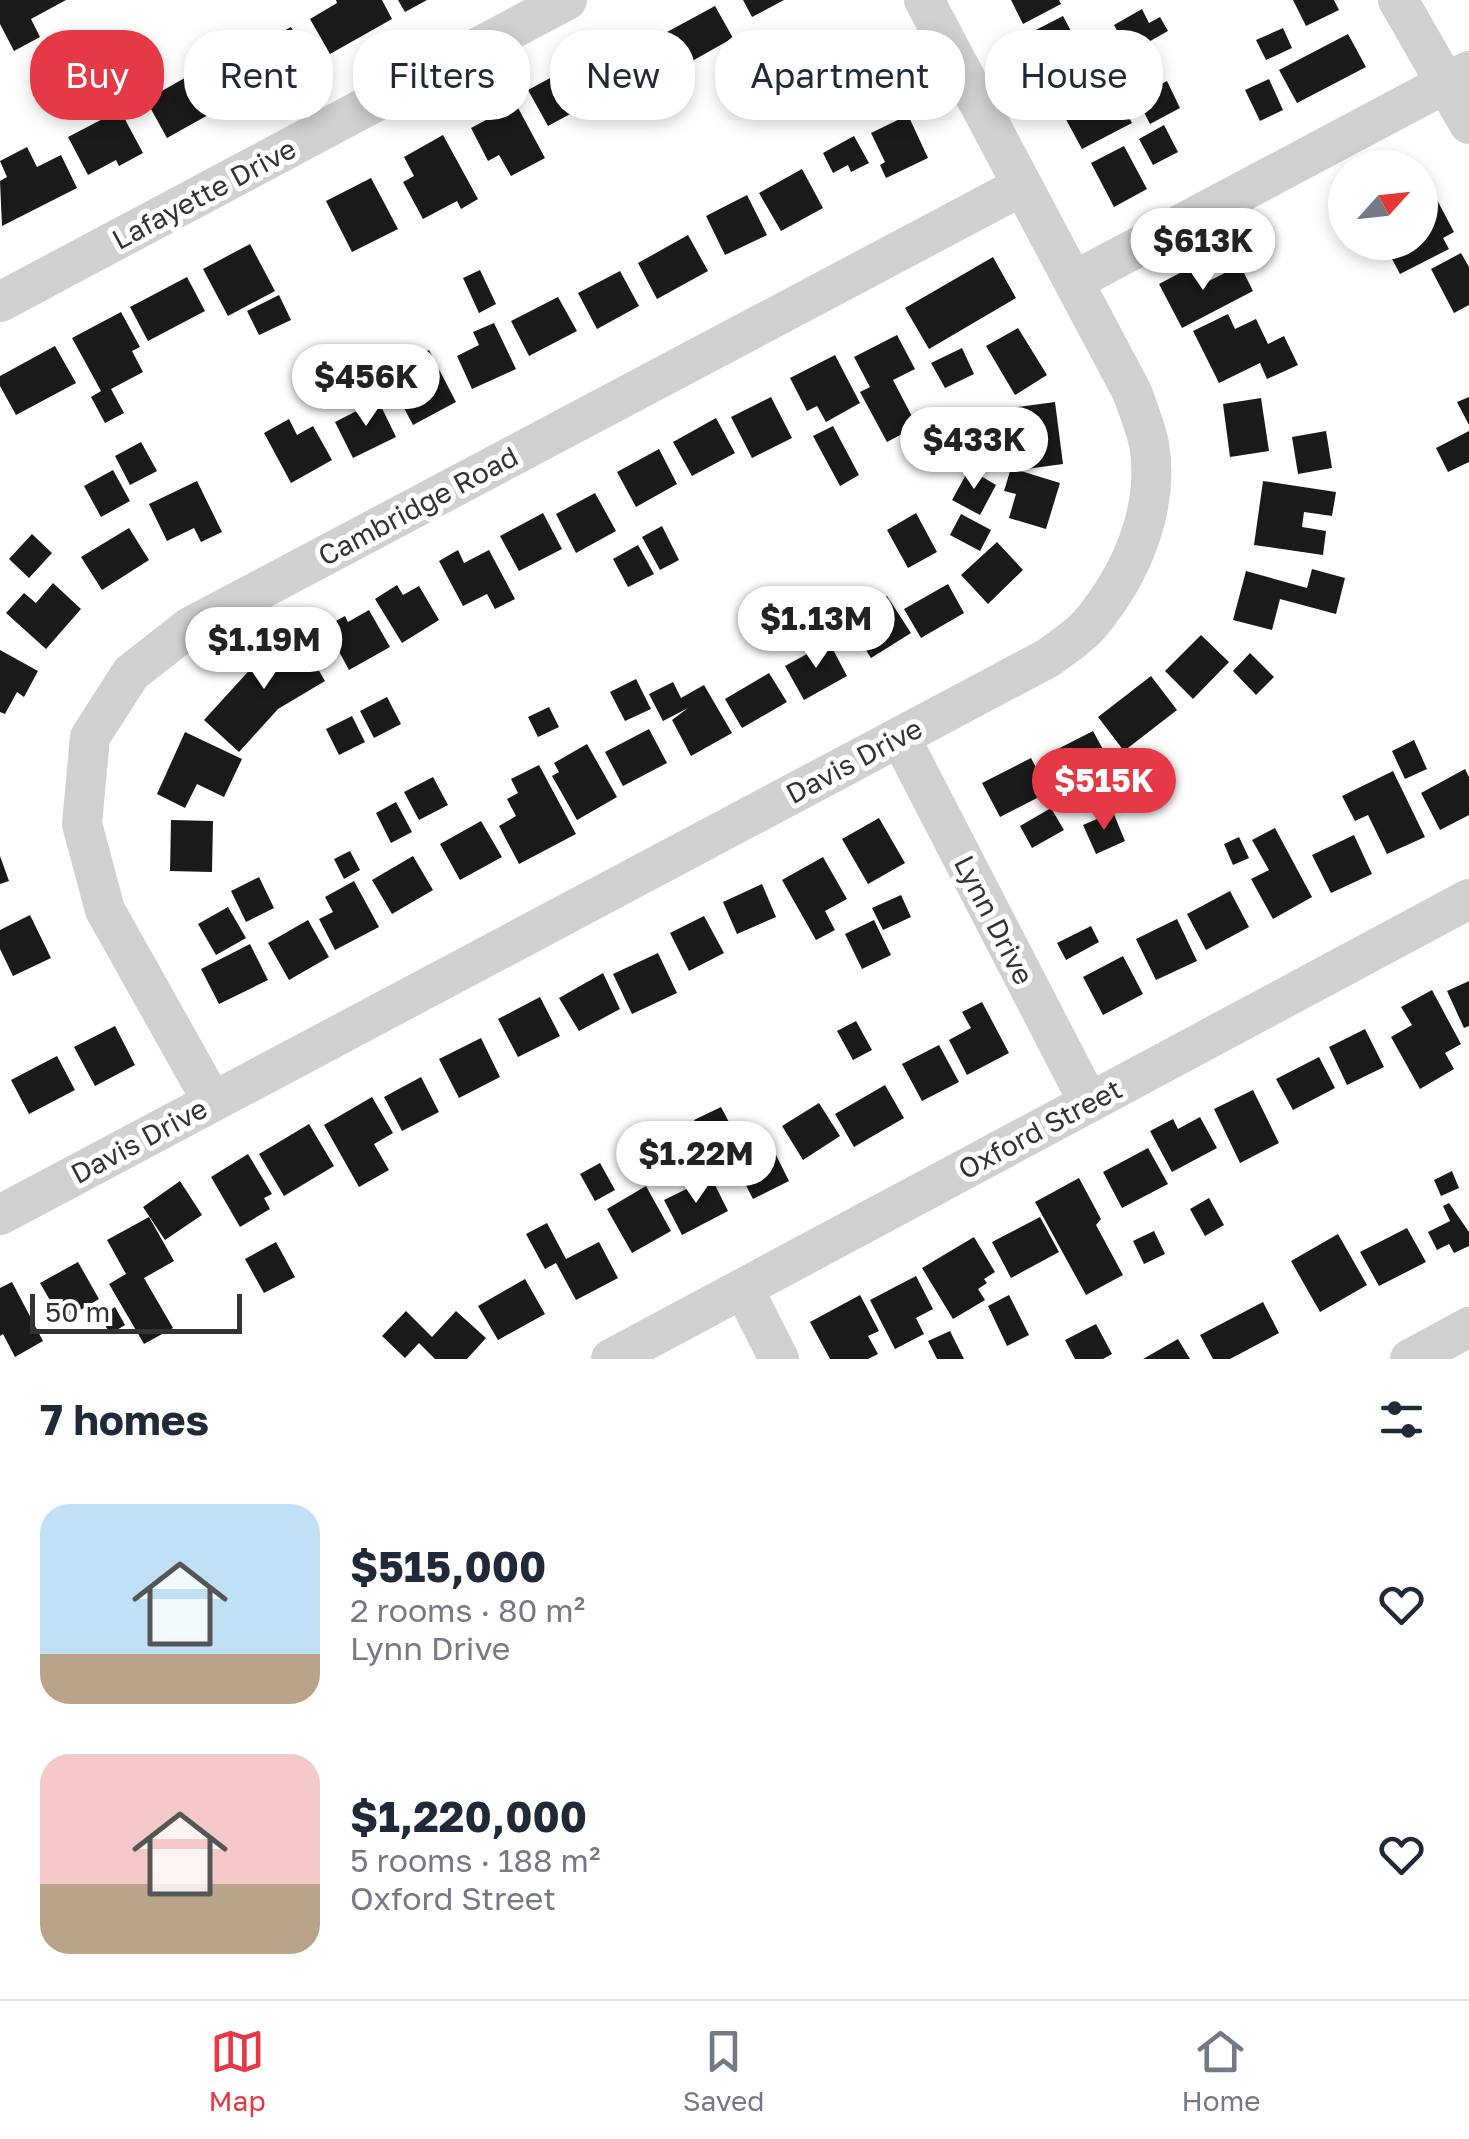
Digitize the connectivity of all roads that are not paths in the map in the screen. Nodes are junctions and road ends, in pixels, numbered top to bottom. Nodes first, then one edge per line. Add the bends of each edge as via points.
1 (567, 0) edge
2 (924, 0) edge
3 (1398, 0) edge
4 (1458, 77) edge
5 (1469, 124) edge
6 (1022, 186) junction
7 (1074, 280) junction
8 (0, 302) edge
9 (900, 738) junction
10 (1469, 899) edge
11 (212, 1101) junction
12 (1089, 1103) junction
13 (0, 1215) edge
14 (743, 1288) junction
15 (1469, 1328) edge
16 (611, 1359) edge
17 (780, 1359) edge
18 (1410, 1359) edge

1 - 8 street, Lafayette Drive
2 - 6 street, Davis Drive
3 - 4 street
4 - 5 street
4 - 7 street
6 - 7 street, Davis Drive
6 - 11 street, Cambridge Road via 190,627 131,673 90,738 82,824 105,910
7 - 9 street, Davis Drive via 1132,392 1149,445 1139,546 1088,627 1048,658
9 - 11 street, Davis Drive
9 - 12 street, Lynn Drive
10 - 12 street, Oxford Street
11 - 13 street, Davis Drive
12 - 14 street, Oxford Street
14 - 16 street, Oxford Street
14 - 17 street
15 - 18 street

